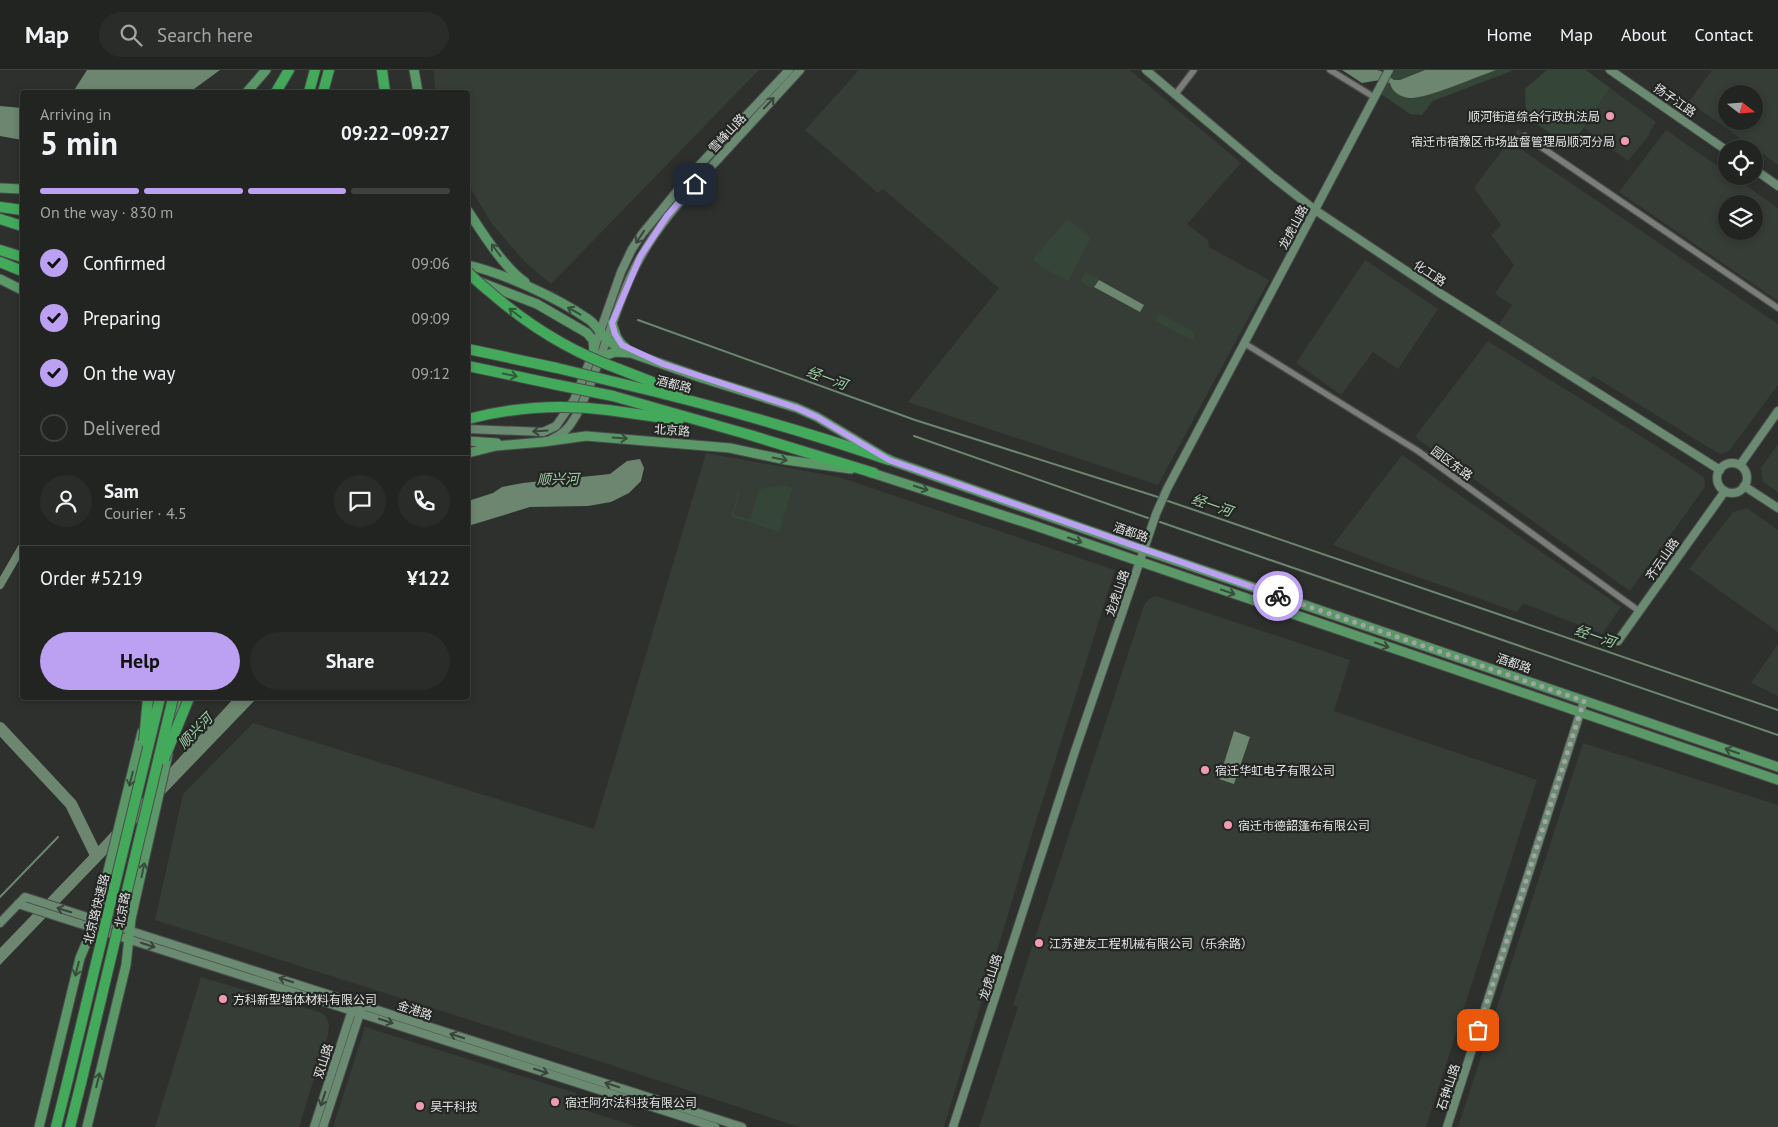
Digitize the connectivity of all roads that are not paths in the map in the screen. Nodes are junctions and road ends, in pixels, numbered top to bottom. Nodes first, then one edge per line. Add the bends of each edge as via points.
1 (266, 70) edge
2 (289, 70) edge
3 (293, 70) edge
4 (315, 70) edge
5 (330, 70) edge
6 (382, 70) edge
7 (414, 70) edge
8 (789, 70) edge
9 (800, 70) edge
10 (1147, 70) edge
11 (1194, 70) edge
12 (1330, 70) edge
13 (1389, 70) edge
14 (1610, 70) edge
15 (249, 90) edge
16 (277, 90) edge
17 (285, 90) edge
18 (310, 90) edge
19 (324, 90) edge
20 (385, 90) edge
21 (418, 90) edge
22 (1175, 95) junction
23 (1374, 98) junction
24 (1525, 136) dead end
25 (1718, 144) edge
26 (1763, 175) edge
27 (1778, 186) edge
28 (0, 188) edge
29 (20, 189) edge
30 (0, 207) edge
31 (20, 210) edge
32 (1315, 210) junction
33 (470, 214) edge
34 (0, 219) edge
35 (20, 225) edge
36 (0, 226) edge
37 (20, 231) edge
38 (0, 243) edge
39 (20, 249) edge
40 (0, 250) edge
41 (20, 256) edge
42 (0, 262) edge
43 (20, 270) edge
44 (470, 272) edge
45 (470, 273) edge
46 (470, 274) edge
47 (0, 278) edge
48 (20, 289) edge
49 (544, 295) junction
50 (1778, 308) edge
51 (608, 320) junction
52 (600, 331) junction
53 (607, 340) junction
54 (1244, 343) junction
55 (470, 349) edge
56 (594, 351) junction
57 (643, 356) junction
58 (601, 357) junction
59 (470, 366) edge
60 (1778, 411) edge
61 (740, 414) junction
62 (470, 418) edge
63 (563, 418) junction
64 (724, 427) junction
65 (470, 429) edge
66 (565, 431) junction
67 (586, 436) junction
68 (470, 441) edge
69 (543, 442) junction
70 (518, 444) junction
71 (470, 452) edge
72 (889, 460) junction
73 (1740, 466) junction
74 (1720, 470) junction
75 (874, 473) junction
76 (1744, 486) junction
77 (1725, 491) junction
78 (1778, 508) edge
79 (1144, 550) junction
80 (1139, 562) junction
81 (1639, 611) junction
82 (1618, 641) dead end
83 (149, 700) edge
84 (149, 700) edge
85 (160, 700) edge
86 (173, 700) edge
87 (180, 700) edge
88 (188, 700) edge
89 (1584, 701) junction
90 (1581, 712) junction
91 (1778, 767) edge
92 (141, 776) junction
93 (1778, 780) edge
94 (142, 826) junction
95 (18, 904) junction
96 (0, 923) edge
97 (94, 924) junction
98 (130, 935) junction
99 (357, 1008) junction
100 (39, 1127) edge
101 (56, 1127) edge
102 (70, 1127) edge
103 (87, 1127) edge
104 (314, 1127) edge
105 (323, 1127) edge
106 (715, 1127) edge
107 (742, 1127) edge
108 (953, 1127) edge
109 (1447, 1127) edge

1 - 15 main road
2 - 16 highway
3 - 17 highway
4 - 18 highway
5 - 19 highway
6 - 20 highway
7 - 21 main road
8 -> 51 street, 雪峰山路 via 691,174 642,234 621,272
51 -> 9 street, 雪峰山路 via 640,257 667,216
10 - 22 street, 化工路
11 - 22 street
12 - 23 street
13 - 23 street, 龙虎山路
14 - 25 street, 扬子江路
22 - 32 street, 化工路
23 - 32 street, 龙虎山路
24 - 50 street
26 - 27 street
28 - 29 main road
30 - 31 highway
32 - 54 street, 龙虎山路
32 - 74 street, 化工路 via 1438,292
49 -> 33 main road via 519,278
34 - 35 highway
36 - 37 highway
38 - 39 highway
40 - 41 highway
42 - 43 highway
44 - 49 main road via 518,283
45 - 56 main road via 537,304 587,333 593,340
61 -> 46 highway, bridge via 594,360 562,344 504,304
47 - 48 main road
52 -> 49 main road via 586,318
51 - 52 street
51 - 53 street, 雪峰山路
51 - 57 main road via 622,345
52 - 53 main road
52 - 56 street
53 - 57 main road
53 - 58 street, 雪峰山路
54 - 79 street, 龙虎山路 via 1167,489
54 - 81 street, 园区东路 via 1418,451
55 - 61 highway, 酒都路, bridge
56 - 63 street
57 - 58 main road via 622,351
57 - 72 main road via 797,408
58 - 66 street, 雪峰山路 via 574,421
59 -> 64 highway, 酒都路, bridge via 613,396
60 - 73 street
61 - 72 highway, 酒都路
62 - 64 highway, bridge via 536,407 578,407
63 -> 65 street via 556,426 543,432
63 - 66 street
64 - 75 highway, 酒都路
66 - 67 street
66 - 69 street, 雪峰山路
67 - 69 main road, 北京路
67 -> 75 main road, 北京路 via 730,448
68 - 70 main road
69 - 70 main road, 北京路
70 - 71 main road, 北京路
72 - 79 main road, 酒都路
73 - 74 street via 1729,464
73 - 76 street via 1746,473
74 - 77 street via 1719,484
75 -> 80 main road, 酒都路
76 - 77 street via 1736,492
76 - 78 street
77 - 81 street, 齐云山路
79 - 80 street, 龙虎山路
79 - 89 main road, 酒都路
80 -> 90 main road, 酒都路
80 - 108 street, 龙虎山路
81 - 82 street, 齐云山路
83 - 92 highway, bridge
84 -> 97 main road
85 - 92 highway, 北京路快速路, bridge
86 - 94 highway, 北京路快速路, bridge
98 -> 87 main road, 北京路
88 - 94 highway, bridge via 166,751
89 - 90 street, 石钟山路
91 -> 89 main road, 酒都路
90 - 93 main road, 酒都路
90 - 109 street, 石钟山路
92 - 101 highway, 北京路快速路, bridge
94 - 102 highway, 北京路快速路, bridge
95 - 96 street
95 - 97 street, 金港路
97 -> 95 street, 金港路 via 25,898
97 - 98 street, 金港路
97 -> 100 main road via 80,958
98 - 99 street, 金港路
103 -> 98 main road, 北京路 via 126,965
99 -> 104 street, 双山路
99 - 105 street, 双山路
99 -> 106 street, 金港路
107 -> 99 street, 金港路

